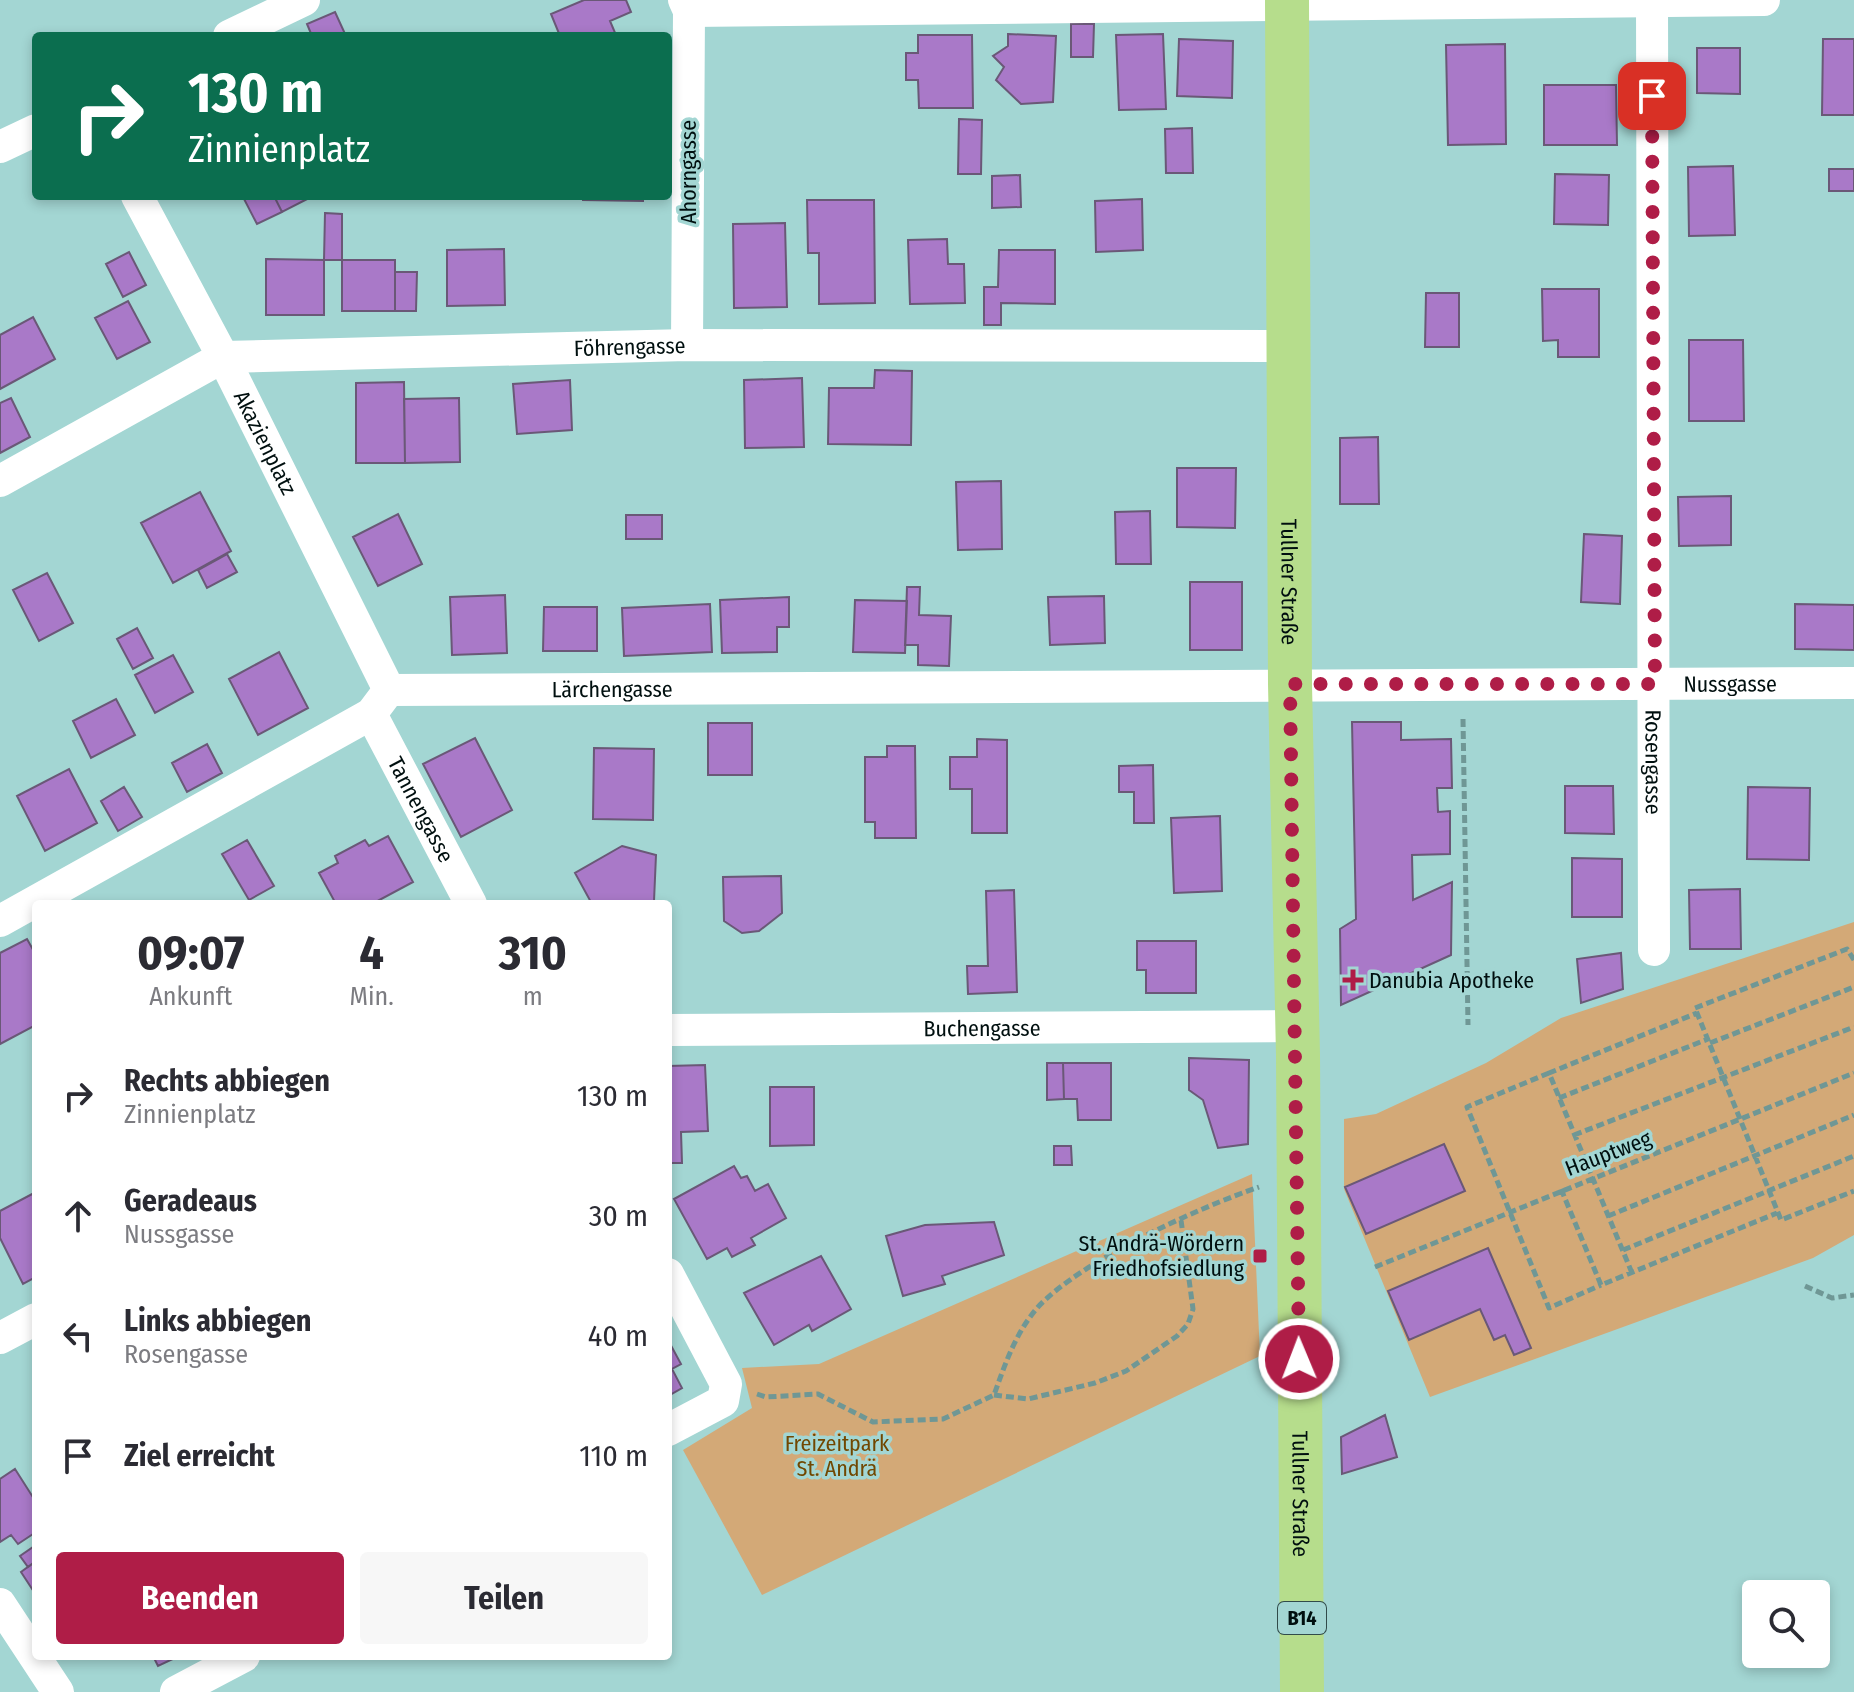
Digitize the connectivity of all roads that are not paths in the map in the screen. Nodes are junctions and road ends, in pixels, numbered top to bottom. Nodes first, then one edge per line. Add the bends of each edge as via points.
1 (304, 0) edge
2 (1764, 0) edge
3 (1652, 1) edge
4 (1287, 2) edge
5 (686, 5) edge
6 (237, 32) edge
7 (32, 132) edge
8 (0, 147) edge
9 (139, 200) edge
10 (687, 345) junction
11 (1290, 346) junction
12 (223, 357) junction
13 (0, 481) edge
14 (1854, 683) edge
15 (1290, 684) junction
16 (1655, 684) junction
17 (1462, 686) joint
18 (380, 702) junction
19 (36, 900) edge
20 (469, 900) edge
21 (32, 903) edge
22 (0, 921) edge
23 (1654, 950) dead end
24 (1297, 1026) junction
25 (672, 1030) edge
26 (672, 1282) edge
27 (32, 1321) edge
28 (0, 1338) edge
29 (672, 1428) edge
30 (0, 1604) edge
31 (32, 1653) edge
32 (37, 1660) edge
33 (236, 1660) edge
34 (58, 1692) edge
35 (176, 1692) edge
36 (1302, 1692) edge

1 - 6 street
2 - 3 street
3 - 4 street
3 - 16 street, Rosengasse
4 - 5 street
4 - 11 main road, Tullner Straße / B14
5 - 10 street, Ahorngasse
7 - 8 street
9 - 12 street, Akazienplatz
10 - 11 street, Föhrengasse
10 - 12 street, Föhrengasse
11 - 15 main road, Tullner Straße / B14
12 - 13 street, Föhrengasse
12 - 18 street, Akazienplatz
14 - 16 street, Nussgasse
15 - 17 street, Lärchengasse
15 - 18 street, Lärchengasse
15 - 24 main road, Tullner Straße / B14
16 - 17 street, Nussgasse
16 - 23 street, Rosengasse
18 - 19 street, Lärchengasse
18 - 20 street, Tannengasse
21 - 22 street, Lärchengasse
24 - 25 street, Buchengasse
24 - 36 main road, Tullner Straße / B14
26 - 29 street via 726,1384 723,1401
27 - 28 street
30 - 31 street
32 - 34 street
33 - 35 street

